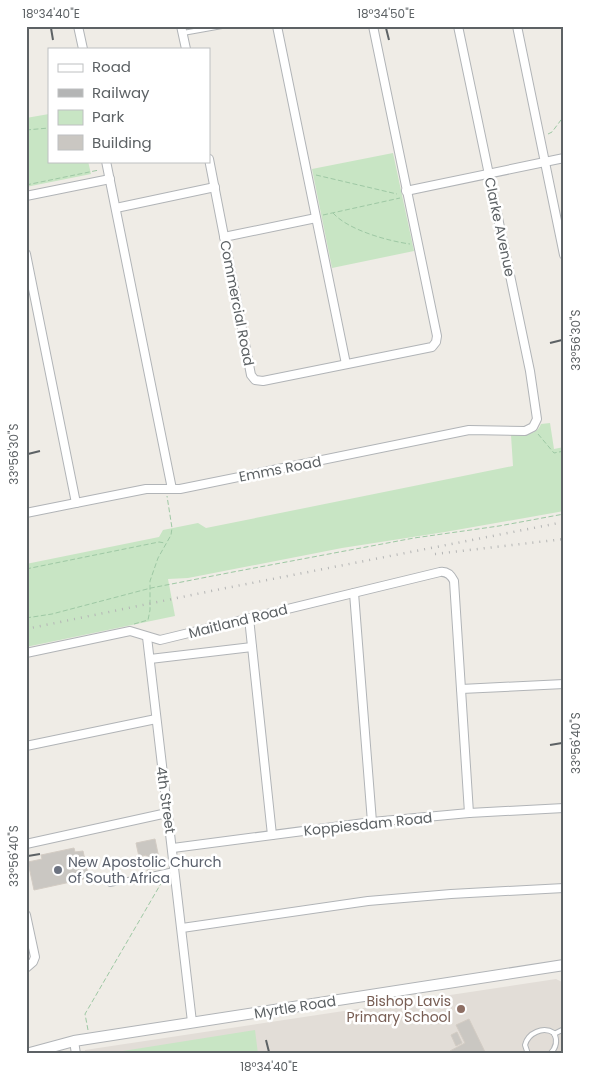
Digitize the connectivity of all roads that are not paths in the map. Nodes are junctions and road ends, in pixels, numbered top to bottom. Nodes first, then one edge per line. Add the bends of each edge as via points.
1 (78, 26) edge
2 (222, 26) edge
3 (276, 26) edge
4 (373, 26) edge
5 (458, 26) edge
6 (517, 26) edge
7 (182, 30) edge
8 (83, 48) edge
9 (186, 48) edge
10 (564, 158) edge
11 (106, 162) edge
12 (210, 162) edge
13 (545, 162) junction
14 (489, 174) junction
15 (110, 179) junction
16 (215, 188) junction
17 (406, 190) junction
18 (26, 196) edge
19 (116, 208) junction
20 (316, 218) junction
21 (224, 236) junction
22 (26, 254) edge
23 (564, 255) edge
24 (346, 364) junction
25 (533, 427) joint
26 (169, 490) junction
27 (76, 503) junction
28 (26, 513) edge
29 (354, 593) junction
30 (250, 618) junction
31 (147, 637) junction
32 (252, 647) junction
33 (26, 653) edge
34 (150, 659) junction
35 (564, 684) edge
36 (461, 689) junction
37 (156, 718) junction
38 (26, 746) edge
39 (564, 808) edge
40 (469, 813) junction
41 (167, 814) junction
42 (372, 822) junction
43 (272, 835) junction
44 (26, 844) edge
45 (173, 848) junction
46 (175, 870) junction
47 (109, 879) dead end
48 (564, 888) edge
49 (26, 915) edge
50 (182, 928) junction
51 (564, 965) edge
52 (26, 968) edge
53 (192, 1022) junction
54 (564, 1030) edge
55 (554, 1034) junction
56 (74, 1041) junction
57 (26, 1054) edge
58 (76, 1054) edge
59 (528, 1054) edge
60 (550, 1054) edge

1 - 8 street
2 - 7 lane
3 - 20 street
4 - 17 street
5 - 14 street, Clarke Avenue
6 - 13 street
7 - 9 street
10 - 13 street
11 - 15 street
12 - 16 street, Commercial Road
13 - 14 street
13 - 23 street
14 - 17 street
14 - 25 street, Clarke Avenue via 530,371 537,419
15 - 18 street
15 - 19 street
16 - 19 street
16 - 21 street, Commercial Road
17 - 24 street, Commercial Road via 436,342 432,346
19 - 26 street
20 - 21 street
20 - 24 street
21 - 24 street, Commercial Road via 251,375 263,381
22 - 27 street
25 - 26 street, Emms Road via 525,431 469,430
26 - 27 street, Emms Road via 146,489
27 - 28 street, Emms Road
29 - 30 street, Maitland Road
29 - 36 street, Maitland Road via 440,572 449,574 454,581
29 - 42 street
30 - 31 street, Maitland Road via 160,640
30 - 32 street
31 - 33 street, Maitland Road via 133,631
31 - 34 street, 4th Street
32 - 34 street
32 - 43 street
34 - 37 street, 4th Street
35 - 36 street
36 - 40 street
37 - 38 street
37 - 41 street, 4th Street
39 - 40 street, Koppiesdam Road
40 - 42 street, Koppiesdam Road
41 - 44 street
41 - 45 street, 4th Street
42 - 43 street, Koppiesdam Road
43 - 45 street, Koppiesdam Road
45 - 46 street, 4th Street
46 - 47 lane via 110,884
46 - 50 street, 4th Street
48 - 50 street via 368,902
49 - 52 street via 35,957
50 - 53 street, 4th Street
51 - 53 street, Myrtle Road
53 - 56 street, Myrtle Road
54 - 55 lane
55 - 59 lane via 546,1030 531,1035 525,1045
55 - 60 lane via 555,1046
56 - 57 street, Myrtle Road
56 - 58 street

